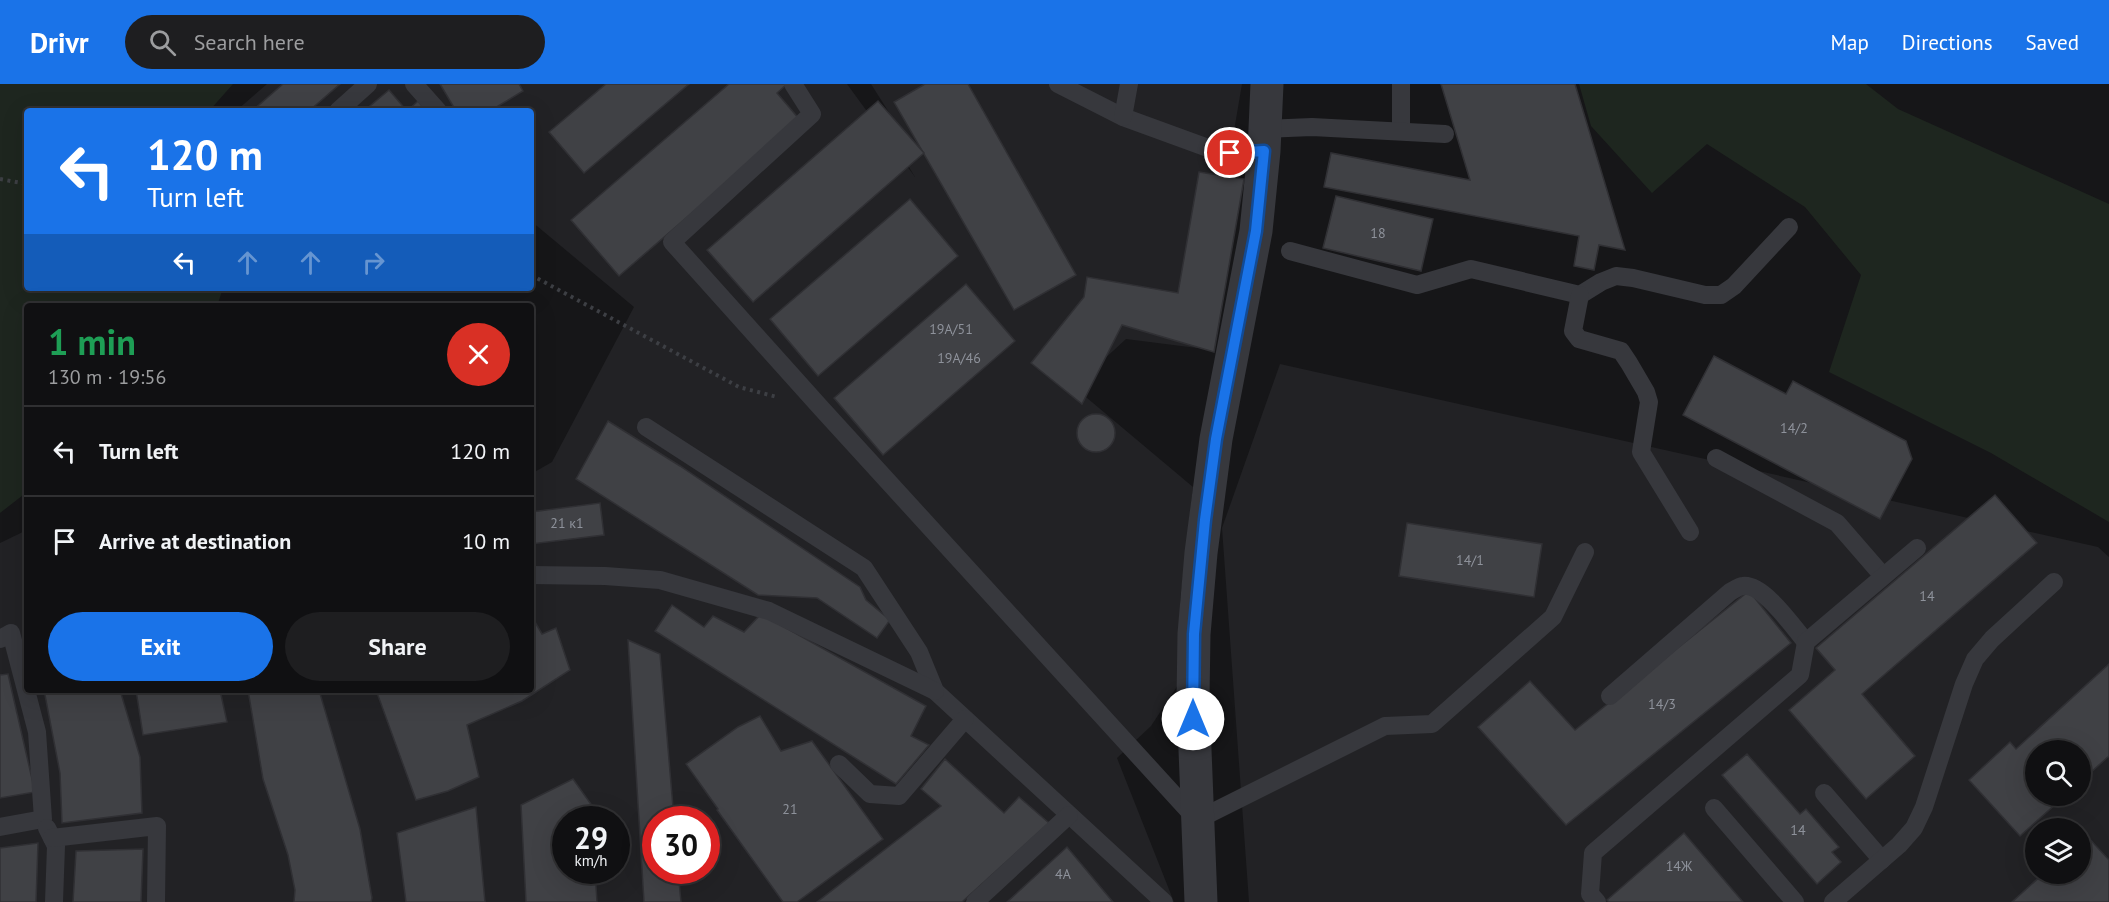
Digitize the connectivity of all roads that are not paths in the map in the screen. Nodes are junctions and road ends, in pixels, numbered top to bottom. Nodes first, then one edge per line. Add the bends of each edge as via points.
1 (368, 84) edge
2 (414, 84) edge
3 (793, 84) edge
4 (1058, 84) edge
5 (1129, 84) edge
6 (1267, 84) edge
7 (1401, 84) edge
8 (341, 108) edge
9 (435, 108) edge
10 (1123, 117) junction
11 (1401, 132) junction
12 (1445, 134) dead end
13 (1265, 140) junction
14 (1790, 227) dead end
15 (1290, 251) dead end
16 (1580, 295) junction
17 (646, 427) dead end
18 (1716, 458) dead end
19 (1689, 532) dead end
20 (1917, 548) dead end
21 (1585, 552) dead end
22 (534, 575) edge
23 (1883, 576) junction
24 (2054, 582) dead end
25 (10, 635) edge
26 (1806, 642) junction
27 (24, 685) edge
28 (934, 691) junction
29 (26, 693) edge
30 (1610, 696) dead end
31 (965, 719) junction
32 (838, 764) dead end
33 (1824, 793) dead end
34 (1714, 808) dead end
35 (1069, 815) junction
36 (43, 819) junction
37 (1197, 820) junction
38 (0, 827) edge
39 (52, 838) junction
40 (1882, 860) junction
41 (54, 902) edge
42 (156, 902) edge
43 (975, 902) edge
44 (1164, 902) edge
45 (1201, 902) edge
46 (1597, 902) edge
47 (1795, 902) edge
48 (1833, 902) edge

1 - 8 lane
2 - 9 lane
3 - 37 lane via 812,114 672,242
4 - 10 lane
5 - 10 lane
6 - 13 street
7 - 11 lane
10 - 13 lane via 1230,153
11 - 12 lane
11 - 13 lane via 1312,127
13 - 37 street via 1256,231 1216,439 1198,586 1192,699
14 - 16 lane via 1721,295 1616,276
15 - 16 lane via 1417,285 1471,269
16 - 19 lane via 1574,331 1579,339 1621,351 1646,392 1649,402 1641,452
17 - 28 lane via 864,568 919,652
18 - 23 lane via 1837,523
20 - 23 lane
21 - 37 lane via 1553,617 1432,724 1385,726
22 - 28 lane via 660,580 770,610
23 - 26 lane
24 - 40 lane via 1975,659 1924,807 1914,828
25 - 27 lane
26 - 30 lane via 1765,595 1751,586 1741,586
26 - 46 lane via 1800,675 1593,853 1590,894
28 - 31 lane
29 - 36 lane via 37,732
31 - 32 lane via 899,796 870,794
31 - 35 lane
33 - 40 lane
34 - 47 lane
35 - 43 lane
35 - 44 lane
36 - 38 lane
36 - 39 lane
37 - 45 street
39 - 41 lane via 56,846
39 - 42 lane via 157,826
40 - 48 lane

